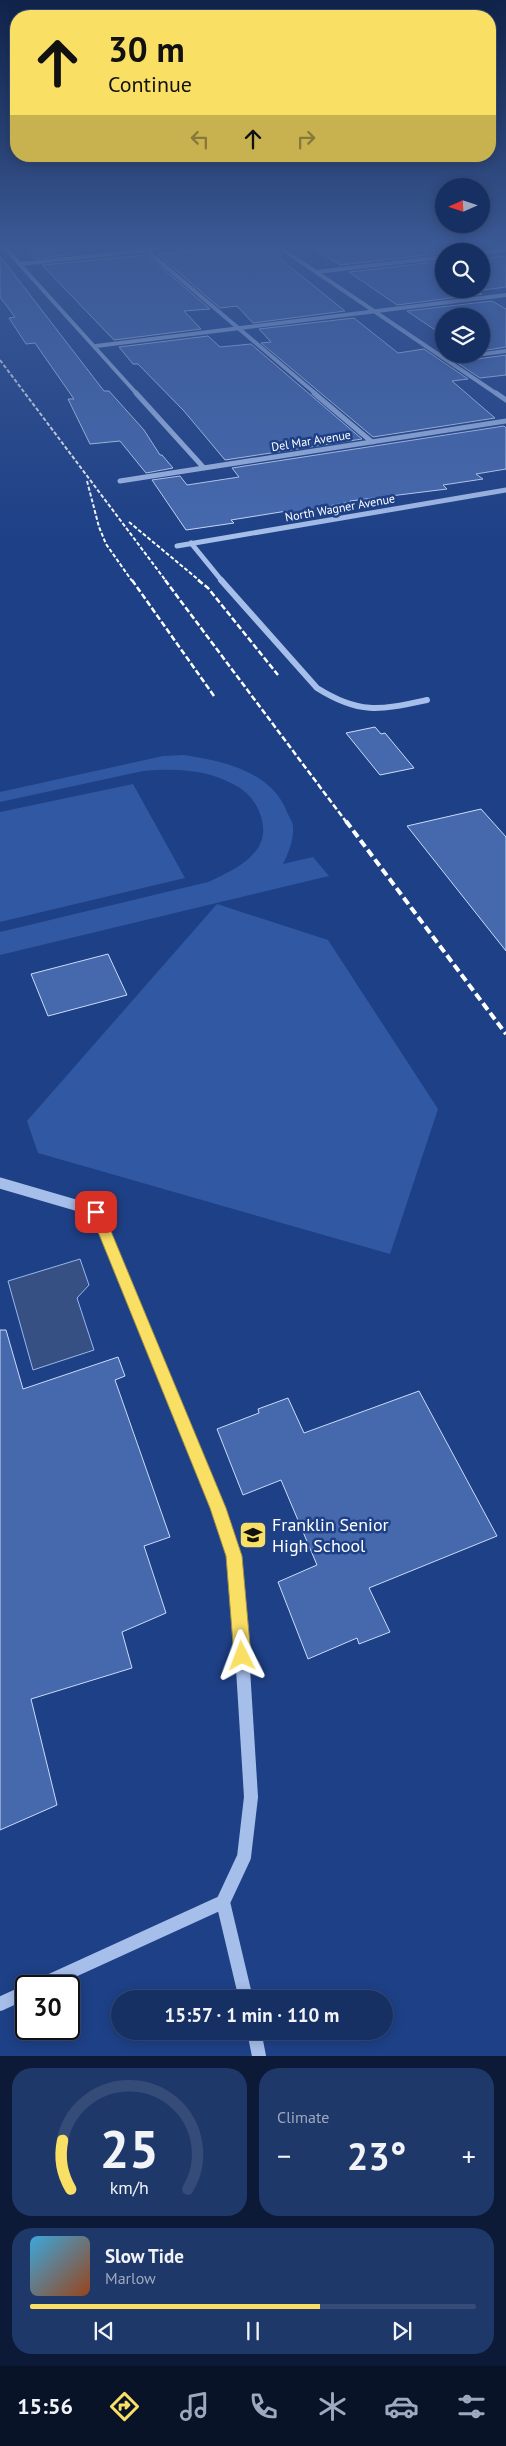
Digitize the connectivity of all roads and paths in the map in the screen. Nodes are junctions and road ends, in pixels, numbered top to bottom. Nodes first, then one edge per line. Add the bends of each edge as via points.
1 (104, 345) edge
2 (258, 345) edge
3 (96, 346) joint
4 (506, 351) edge
5 (490, 353) edge
6 (452, 363) edge
7 (506, 400) edge
8 (506, 421) edge
9 (372, 442) junction
10 (204, 468) junction
11 (120, 481) dead end
12 (506, 490) edge
13 (191, 543) junction
14 (177, 546) dead end
15 (427, 700) dead end
16 (0, 1183) edge
17 (223, 1902) junction
18 (63, 1975) edge
19 (244, 1990) edge
20 (15, 1997) edge
21 (0, 2004) edge
22 (256, 2040) edge
23 (259, 2056) edge

1 - 3 street
2 - 9 street
3 - 10 street
4 - 5 street
6 - 7 street
8 - 9 street, Del Mar Avenue
9 - 10 street, Del Mar Avenue
10 - 11 street, Del Mar Avenue
12 - 13 street, North Wagner Avenue
13 - 14 street, North Wagner Avenue
13 - 15 street via 197,554 316,688 336,702 362,709 388,708
16 - 17 street via 96,1212 218,1508 234,1556 251,1797 244,1857
17 - 18 street
17 - 19 street
20 - 21 street
22 - 23 street

